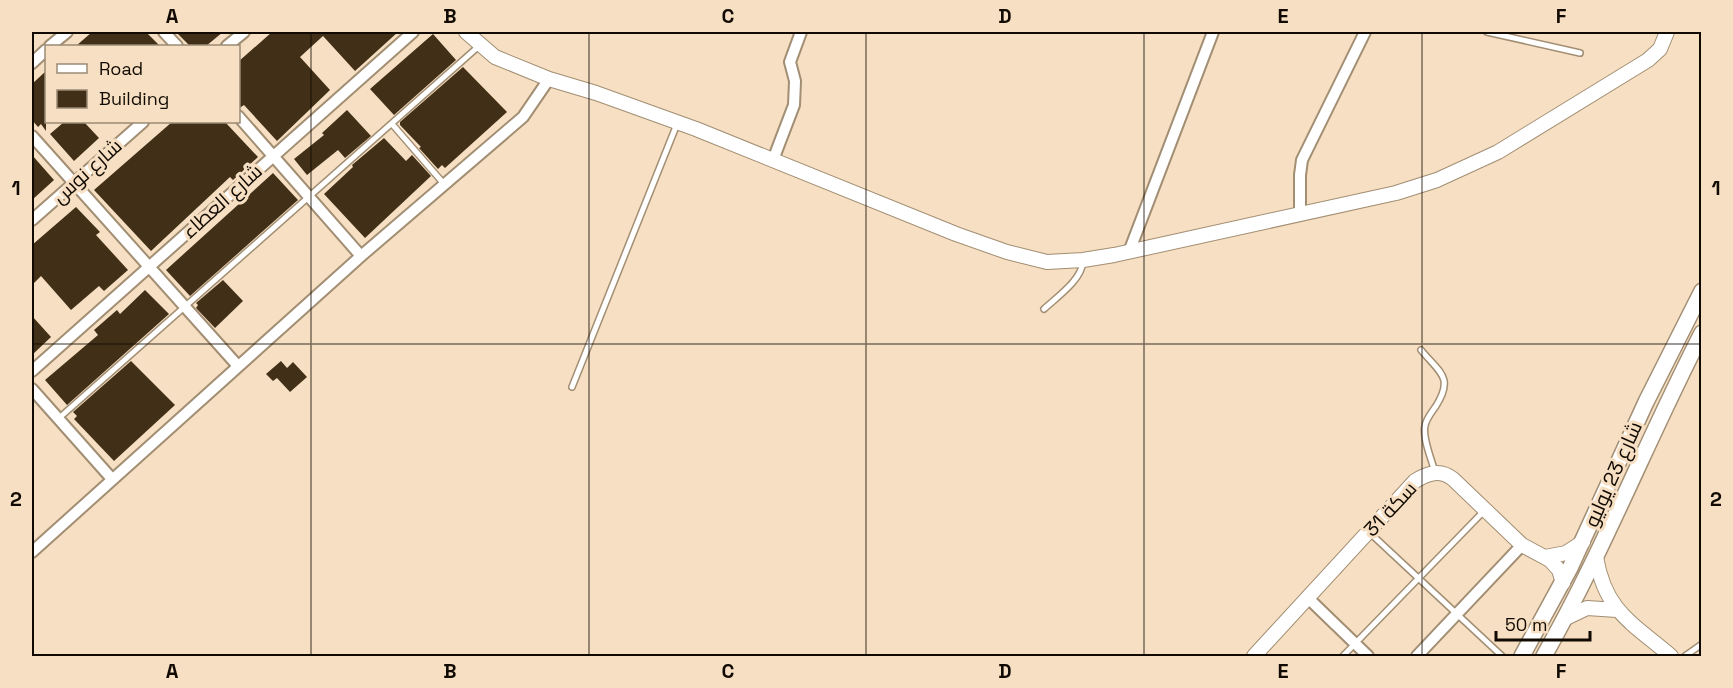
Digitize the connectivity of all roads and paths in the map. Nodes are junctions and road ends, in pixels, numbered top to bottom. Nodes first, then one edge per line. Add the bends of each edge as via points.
1 (67, 32) edge
2 (164, 32) edge
3 (244, 32) edge
4 (413, 32) edge
5 (466, 32) edge
6 (801, 32) edge
7 (1213, 32) edge
8 (1365, 32) edge
9 (1490, 32) edge
10 (1667, 32) edge
11 (51, 45) edge
12 (176, 45) edge
13 (228, 45) edge
14 (481, 45) junction
15 (45, 51) edge
16 (1580, 53) dead end
17 (32, 63) edge
18 (549, 79) junction
19 (240, 118) edge
20 (142, 123) edge
21 (678, 123) junction
22 (392, 124) junction
23 (32, 136) edge
24 (273, 156) junction
25 (773, 160) junction
26 (74, 183) junction
27 (444, 184) junction
28 (309, 197) junction
29 (1300, 214) junction
30 (32, 220) edge
31 (1129, 252) junction
32 (361, 256) junction
33 (1083, 260) junction
34 (149, 266) junction
35 (1701, 291) edge
36 (185, 307) junction
37 (1044, 309) dead end
38 (1701, 333) edge
39 (1421, 350) dead end
40 (238, 366) junction
41 (32, 371) edge
42 (572, 387) dead end
43 (32, 389) edge
44 (58, 419) junction
45 (1435, 472) junction
46 (112, 479) junction
47 (1485, 510) junction
48 (1369, 531) junction
49 (1583, 542) junction
50 (1522, 545) junction
51 (32, 552) edge
52 (1545, 557) junction
53 (1596, 557) junction
54 (1419, 578) junction
55 (1563, 584) junction
56 (1308, 598) junction
57 (1617, 610) junction
58 (1458, 614) junction
59 (1566, 618) junction
60 (1355, 643) junction
61 (1701, 644) edge
62 (1254, 657) edge
63 (1343, 657) edge
64 (1368, 657) edge
65 (1417, 657) edge
66 (1502, 657) edge
67 (1522, 657) edge
68 (1544, 657) edge
69 (1671, 657) edge
70 (1685, 657) edge

1 - 11 street
2 - 12 street
3 - 13 street
4 - 24 street, شارع العطاء
5 - 14 street
6 - 25 street via 790,62 795,81 794,105
7 - 31 street
8 - 29 street via 1302,160
9 - 16 lane
10 - 29 street via 1660,48 1648,60 1498,152 1437,180 1396,193
14 - 18 street via 495,57
14 - 22 lane
15 - 17 street
18 - 21 street
18 - 27 street via 523,117
19 - 24 street
20 - 26 street, شارع نوس
21 - 25 street
21 - 42 lane
22 - 27 lane
22 - 28 lane
23 - 26 street
24 - 28 street
24 - 34 street, شارع العطاء
25 - 33 street via 1007,252 1047,262
26 - 30 street, شارع نوس
26 - 34 street
27 - 32 street
28 - 32 street
28 - 36 lane
29 - 31 street
31 - 33 street
32 - 40 street
33 - 37 lane via 1077,278
34 - 36 street
34 - 41 street, شارع العطاء
35 - 49 main road, شارع 23 يوليو
36 - 40 street
36 - 44 lane
38 - 53 main road, شارع 23 يوليو
39 - 45 lane via 1445,379 1446,386 1425,426
40 - 46 street
43 - 44 street
44 - 46 street
45 - 47 street, سكة 31 via 1447,474
45 - 48 street, سكة 31 via 1415,481
46 - 51 street
47 - 50 street, سكة 31
47 - 54 lane
48 - 54 lane
48 - 56 street, سكة 31
49 - 52 street via 1566,553
49 - 55 main road, شارع 23 يوليو
50 - 52 street, سكة 31
50 - 58 street
52 - 55 street, سكة 31 via 1558,570
53 - 57 street via 1603,588
53 - 59 main road, شارع 23 يوليو
54 - 58 lane
54 - 60 lane
55 - 67 main road, شارع 23 يوليو
56 - 60 street
56 - 62 street, سكة 31
57 - 59 street via 1587,608
57 - 69 street
58 - 65 street
58 - 66 lane
59 - 68 main road, شارع 23 يوليو
60 - 63 lane
60 - 64 street
61 - 70 lane

